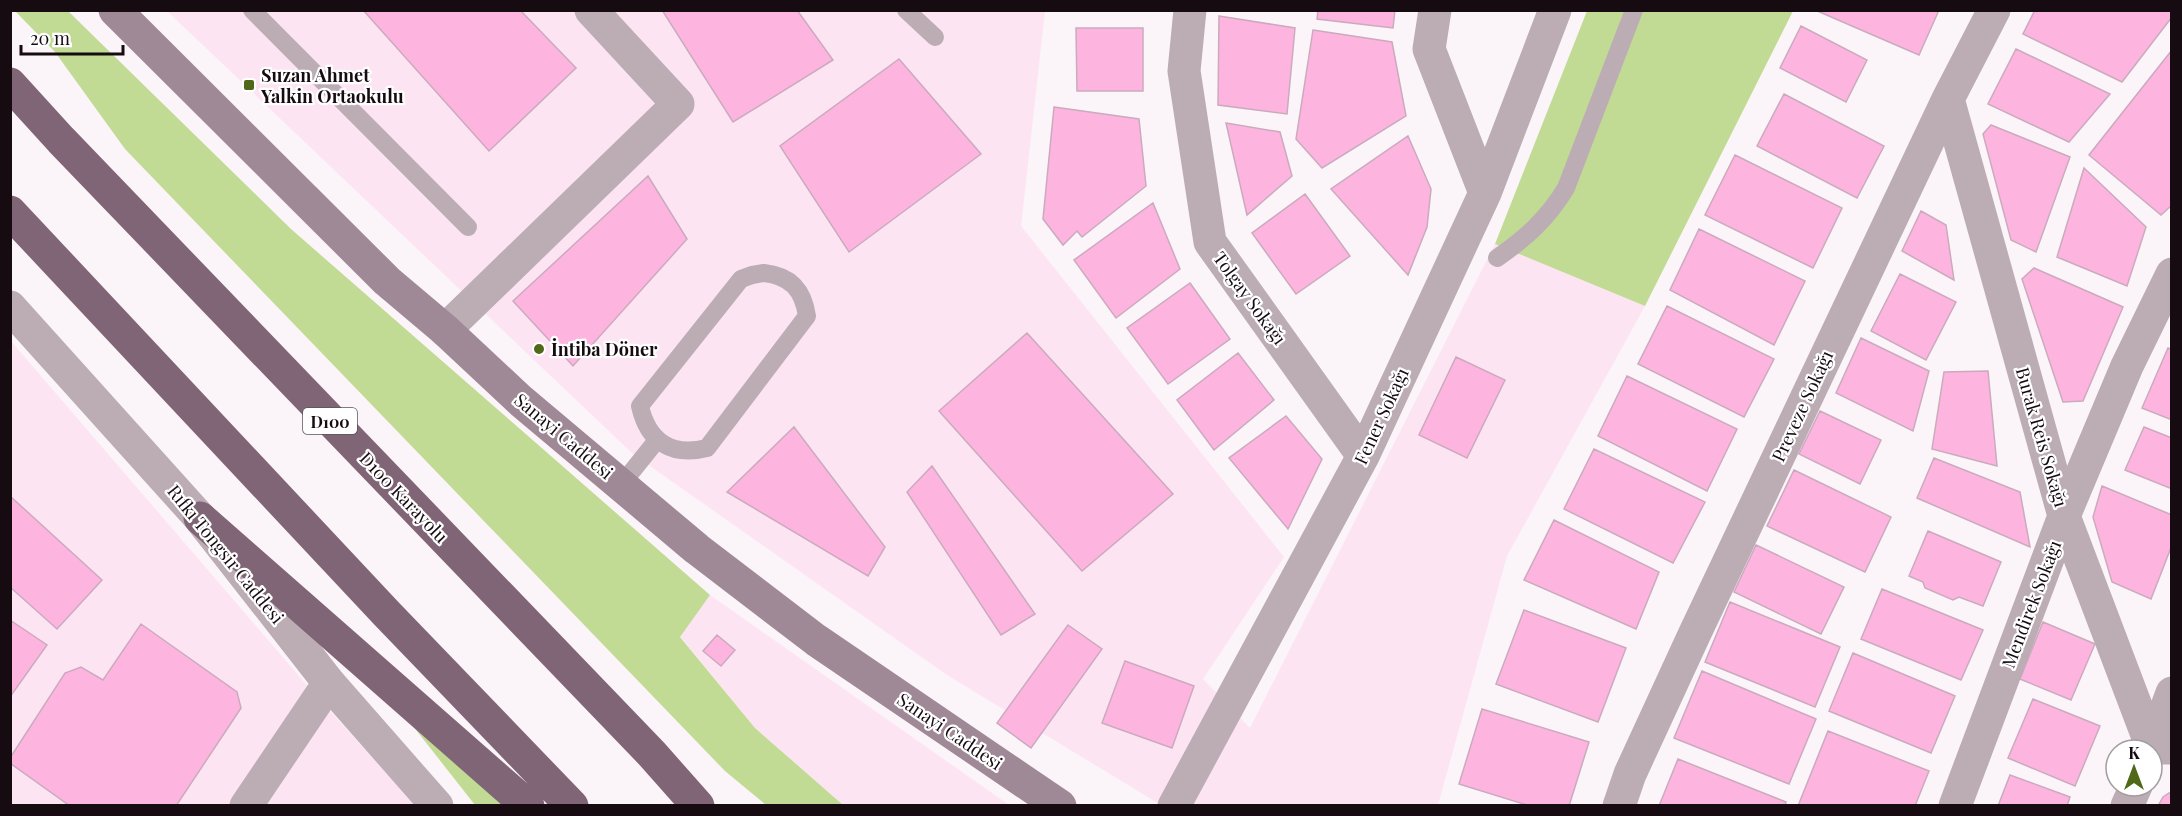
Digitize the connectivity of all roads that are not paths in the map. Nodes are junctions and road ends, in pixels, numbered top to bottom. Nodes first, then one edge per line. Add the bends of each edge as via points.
1 (115, 10) edge
2 (252, 10) edge
3 (591, 10) edge
4 (906, 10) edge
5 (1190, 10) edge
6 (1435, 10) edge
7 (1555, 10) edge
8 (1634, 10) edge
9 (1994, 10) edge
10 (935, 37) dead end
11 (10, 84) edge
12 (1948, 99) junction
13 (1485, 193) junction
14 (10, 212) edge
15 (468, 227) dead end
16 (1497, 258) dead end
17 (2172, 274) edge
18 (10, 307) edge
19 (445, 330) junction
20 (657, 440) junction
21 (1363, 456) junction
22 (621, 485) junction
23 (2064, 516) junction
24 (200, 518) junction
25 (329, 683) junction
26 (2172, 693) edge
27 (2154, 738) edge
28 (2161, 738) edge
29 (652, 754) junction
30 (246, 806) edge
31 (437, 806) edge
32 (528, 806) edge
33 (572, 806) edge
34 (698, 806) edge
35 (717, 806) edge
36 (1060, 806) edge
37 (1174, 806) edge
38 (1620, 806) edge
39 (1955, 806) edge

1 - 19 main road, Sanayi Caddesi via 387,281
2 - 15 lane
3 - 19 street via 678,104
4 - 10 lane
5 - 21 street, Tolgay Sokağı via 1184,70 1210,242
6 - 13 street via 1429,48
7 - 13 street, Fener Sokağı
8 - 16 lane via 1566,188 1542,223
9 - 12 street, Preveze Sokağı
11 - 29 highway, D100 Karayolu / D100
12 - 23 street, Burak Reis Sokağı
12 - 38 street, Preveze Sokağı via 1695,633 1630,774
13 - 21 street, Fener Sokağı
14 - 33 highway
17 - 23 street, Mendirek Sokağı via 2127,366
18 - 24 street, Rıfkı Tongsir Caddesi
19 - 22 main road, Sanayi Caddesi via 521,401
20 - 20 lane via 681,451 707,448 807,316 805,302 786,279 764,273 741,279 640,406 648,430
20 - 22 lane
21 - 37 street, Fener Sokağı
22 - 36 main road, Sanayi Caddesi via 816,640
23 - 27 street, Burak Reis Sokağı
23 - 39 street, Mendirek Sokağı
24 - 25 street, Rıfkı Tongsir Caddesi
24 - 32 highway
25 - 30 street
25 - 31 street, Rıfkı Tongsir Caddesi
26 - 28 street
29 - 34 highway, D100 Karayolu / D100
29 - 35 highway

